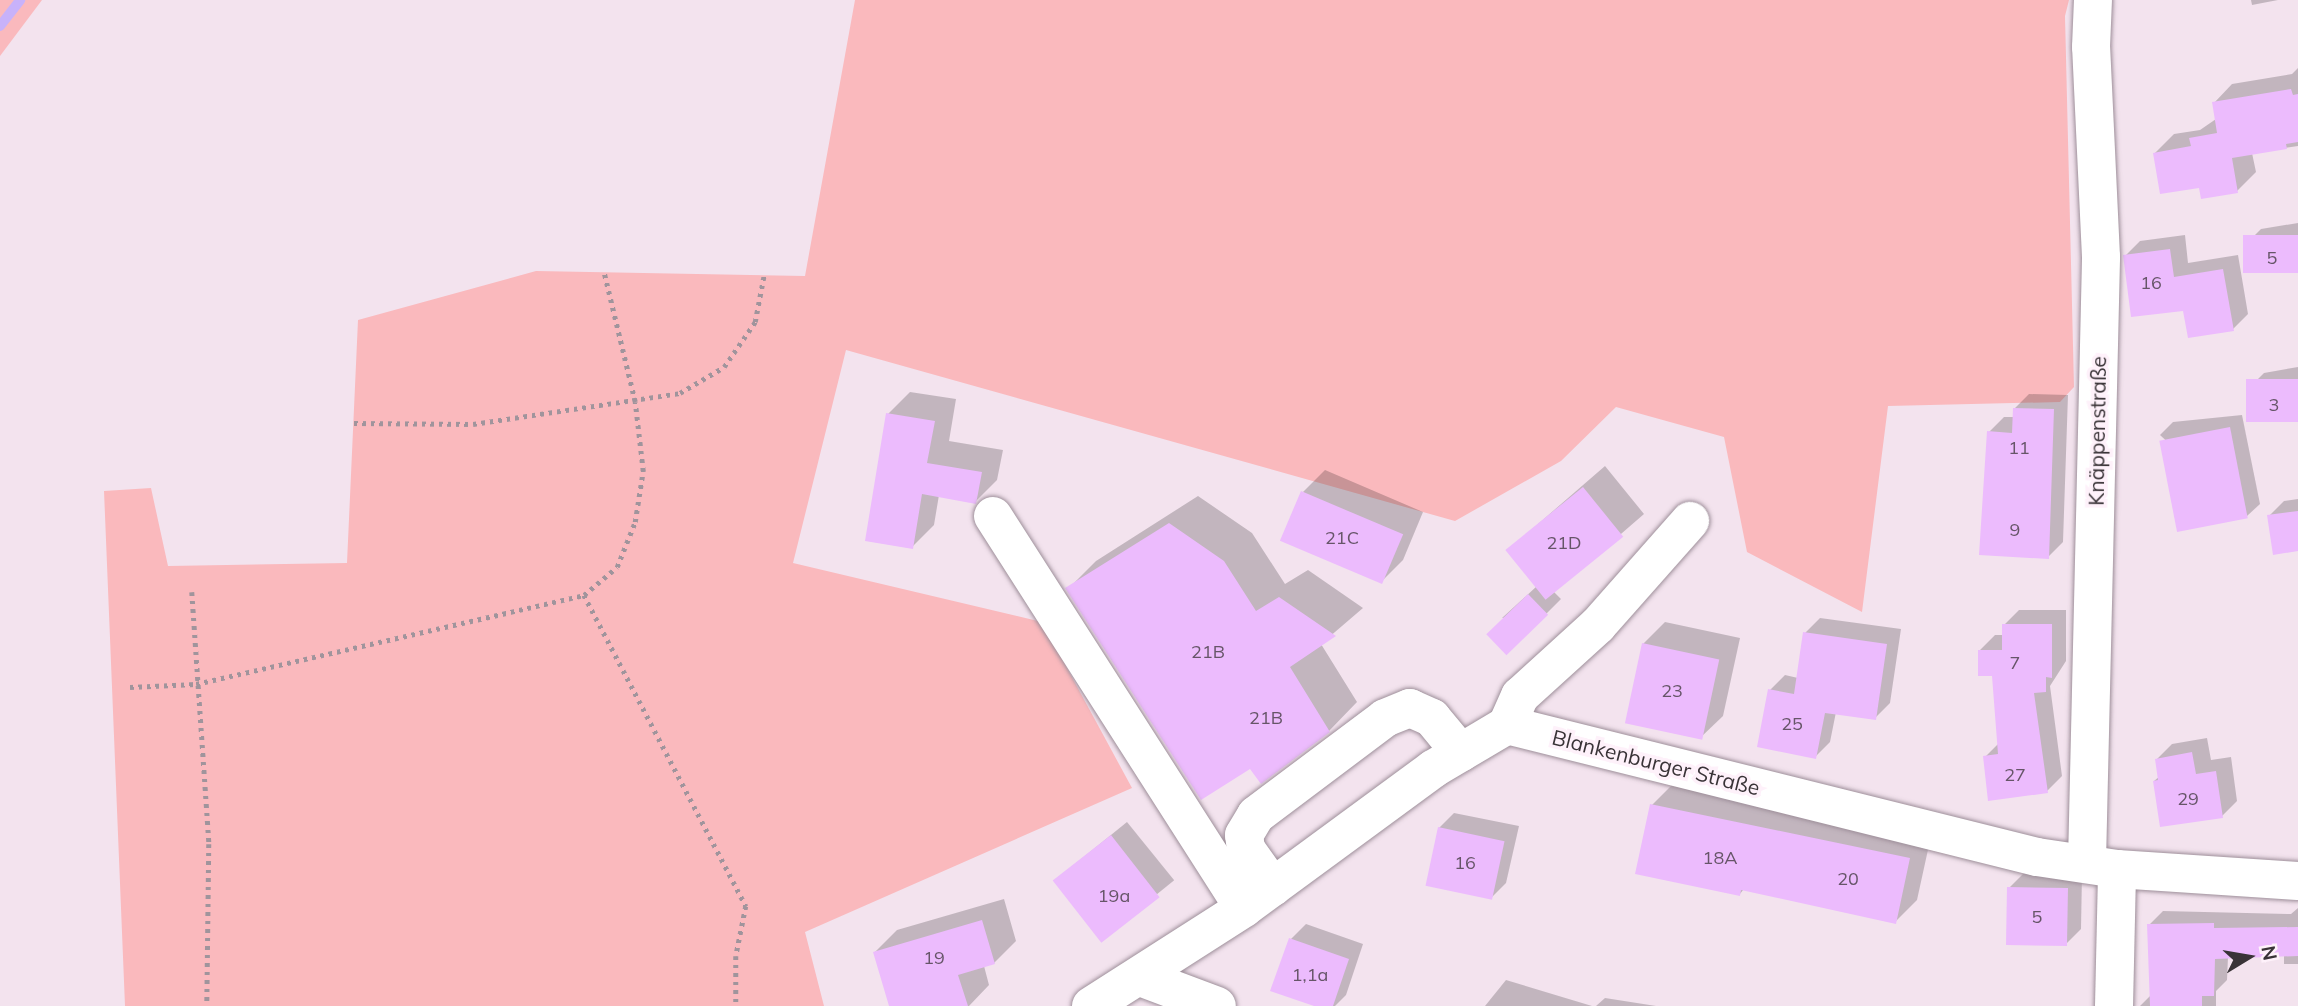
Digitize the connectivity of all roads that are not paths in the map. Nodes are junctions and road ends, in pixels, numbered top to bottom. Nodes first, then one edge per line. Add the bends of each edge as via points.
1 (2093, 0) edge
2 (993, 516) dead end
3 (1690, 521) dead end
4 (1507, 725) junction
5 (1461, 753) junction
6 (2102, 865) junction
7 (2298, 881) edge
8 (1259, 898) junction
9 (1140, 977) junction
10 (1091, 1006) edge
11 (1217, 1006) edge
12 (2114, 1006) edge

1 - 6 street, Knäppenstraße via 2101,257
2 - 8 street
3 - 4 street via 1598,625 1520,696
4 - 5 street
4 - 6 street, Blankenburger Straße via 2037,857
5 - 8 street
5 - 8 street via 1432,718 1410,708 1385,718 1256,815 1244,835
6 - 7 street, Blankenburger Straße
6 - 12 street, Knäppenstraße
8 - 9 street
9 - 10 street
9 - 11 street

